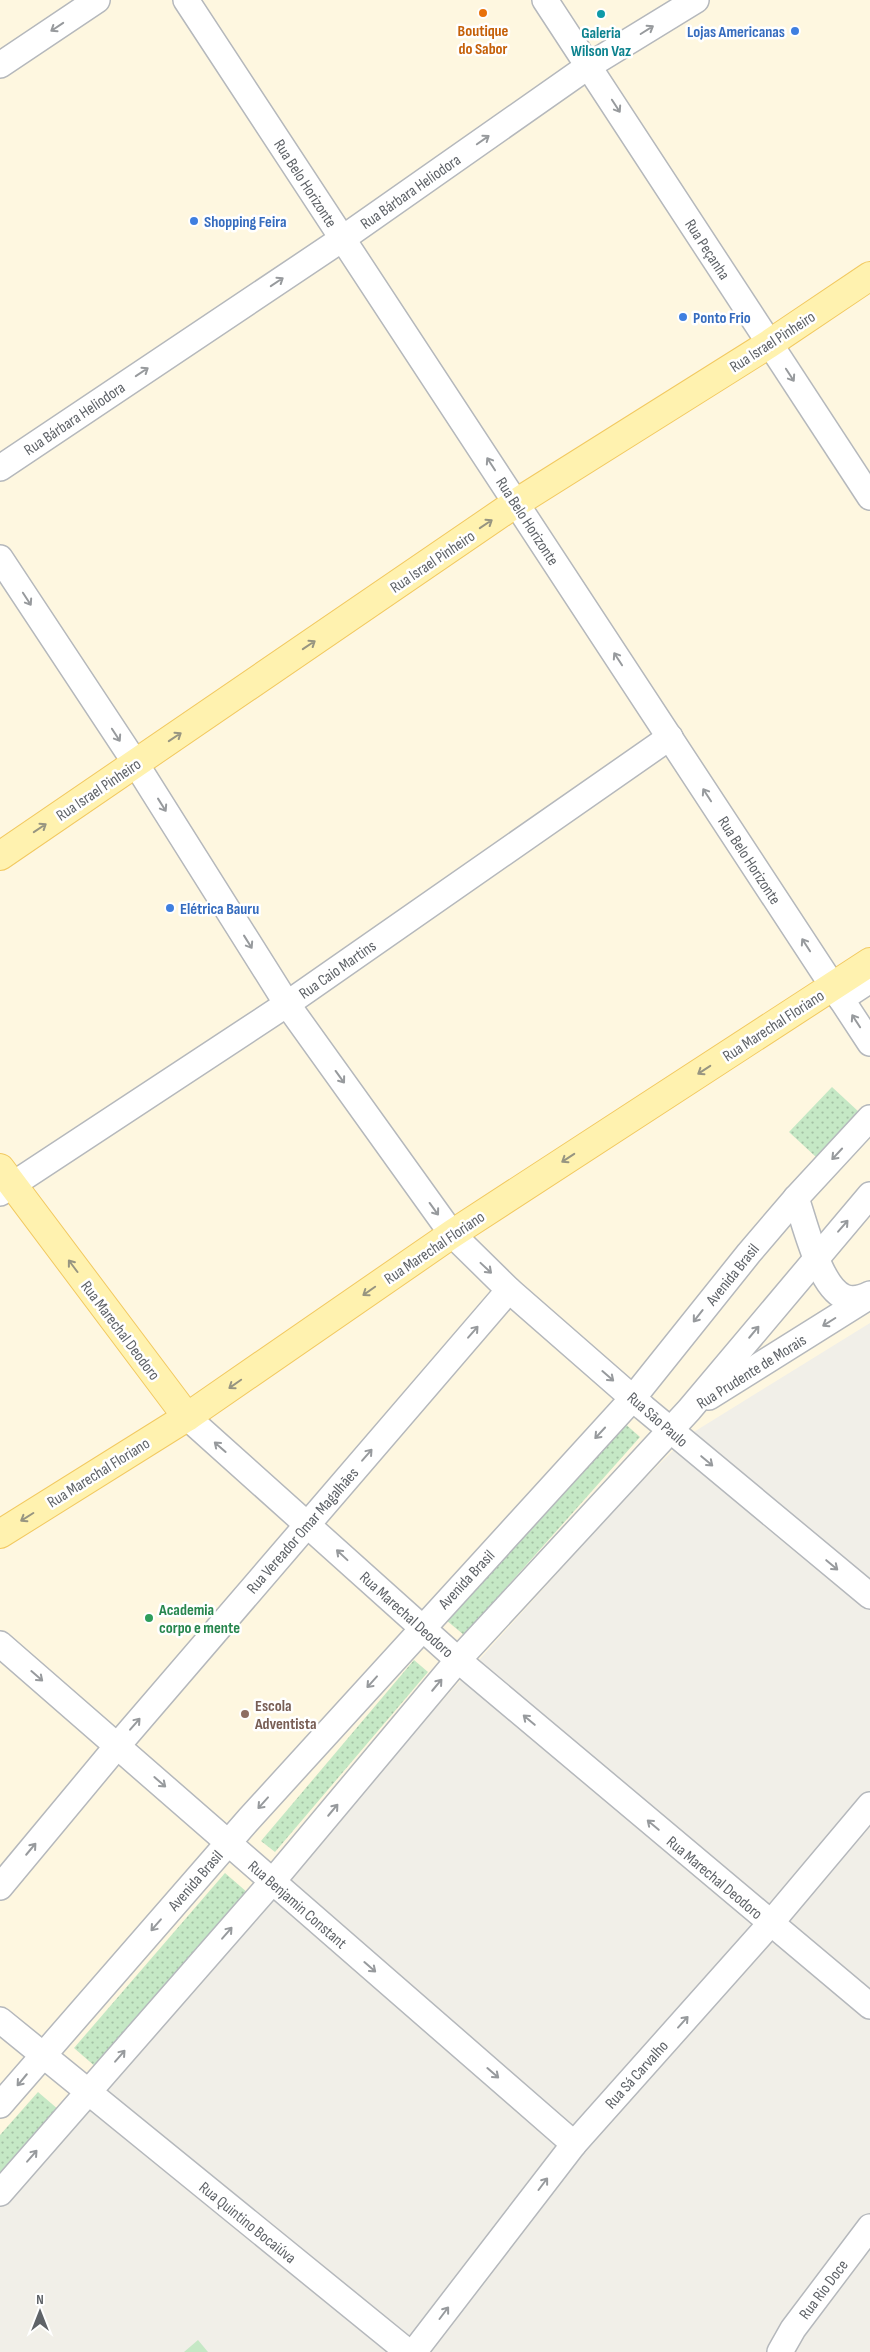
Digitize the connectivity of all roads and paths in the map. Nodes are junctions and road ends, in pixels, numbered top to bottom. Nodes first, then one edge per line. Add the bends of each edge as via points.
1 (97, 0) edge
2 (186, 0) edge
3 (545, 0) edge
4 (696, 0) edge
5 (0, 65) edge
6 (590, 65) junction
7 (342, 238) junction
8 (870, 276) edge
9 (769, 344) junction
10 (0, 468) edge
11 (870, 497) edge
12 (516, 503) junction
13 (0, 558) edge
14 (670, 737) junction
15 (136, 764) junction
16 (0, 856) edge
17 (870, 962) edge
18 (870, 980) edge
19 (837, 992) junction
20 (287, 1004) junction
21 (870, 1042) edge
22 (870, 1118) edge
23 (4, 1182) edge
24 (870, 1194) edge
25 (796, 1198) junction
26 (452, 1234) junction
27 (816, 1257) junction
28 (509, 1290) junction
29 (870, 1295) edge
30 (633, 1404) junction
31 (689, 1410) junction
32 (186, 1417) junction
33 (670, 1429) junction
34 (308, 1523) junction
35 (0, 1534) edge
36 (870, 1596) edge
37 (421, 1628) junction
38 (0, 1644) edge
39 (458, 1660) junction
40 (118, 1745) junction
41 (870, 1805) edge
42 (228, 1842) junction
43 (272, 1882) junction
44 (0, 1886) edge
45 (770, 1924) junction
46 (870, 2006) edge
47 (0, 2020) edge
48 (44, 2054) junction
49 (88, 2092) junction
50 (0, 2105) edge
51 (574, 2144) junction
52 (0, 2193) edge
53 (870, 2227) edge
54 (408, 2352) edge
55 (414, 2352) edge
56 (780, 2352) edge

1 -> 5 street
2 - 7 street, Rua Belo Horizonte
3 - 6 street, Rua Peçanha
6 -> 4 street, Rua Bárbara Heliodora
7 -> 6 street, Rua Bárbara Heliodora
6 -> 9 street, Rua Peçanha
10 -> 7 street, Rua Bárbara Heliodora
12 -> 7 street, Rua Belo Horizonte
8 - 9 main road, Rua Israel Pinheiro
9 -> 11 street, Rua Peçanha
9 - 12 main road, Rua Israel Pinheiro
14 -> 12 street, Rua Belo Horizonte
15 -> 12 main road, Rua Israel Pinheiro
13 -> 15 street, Rua São Paulo
19 -> 14 street, Rua Belo Horizonte
14 - 20 street, Rua Caio Martins
16 -> 15 main road, Rua Israel Pinheiro
15 -> 20 street, Rua São Paulo
17 - 19 main road, Rua Marechal Floriano
18 - 19 street, Rua Marechal Floriano
21 -> 19 street, Rua Belo Horizonte
19 -> 26 main road, Rua Marechal Floriano
20 - 23 street, Rua Caio Martins
20 -> 26 street, Rua São Paulo
22 -> 25 street, Avenida Brasil
32 -> 23 main road, Rua Marechal Deodoro
27 -> 24 street
25 - 27 street
25 -> 30 street, Avenida Brasil via 722,1285
26 -> 28 street, Rua São Paulo
26 -> 32 main road, Rua Marechal Floriano
27 - 29 street via 832,1288 839,1294 859,1299
31 -> 27 street
28 -> 30 street, Rua São Paulo
34 -> 28 street, Rua Vereador Omar Magalhães
29 -> 31 street, Rua Prudente de Morais
30 - 31 street, Rua Prudente de Morais
30 - 33 street, Rua São Paulo
30 -> 37 street, Avenida Brasil
31 - 33 street
34 -> 32 street, Rua Marechal Deodoro
32 -> 35 main road, Rua Marechal Floriano
33 -> 36 street, Rua São Paulo
33 - 39 street
37 -> 34 street, Rua Marechal Deodoro
40 -> 34 street, Rua Vereador Omar Magalhães
37 - 39 street, Rua Marechal Deodoro
37 -> 42 street, Avenida Brasil
38 -> 40 street, Rua Benjamin Constant
43 -> 39 street
45 -> 39 street, Rua Marechal Deodoro
40 -> 42 street, Rua Benjamin Constant
44 -> 40 street, Rua Vereador Omar Magalhães
41 - 45 street, Rua Sá Carvalho
42 - 43 street, Rua Benjamin Constant
42 -> 48 street, Avenida Brasil
49 -> 43 street
43 -> 51 street, Rua Benjamin Constant
45 - 46 street, Rua Marechal Deodoro
51 -> 45 street, Rua Sá Carvalho
47 - 48 street
48 - 49 street, Rua Quintino Bocaiúva
48 -> 50 street, Avenida Brasil
52 -> 49 street
49 - 54 street, Rua Quintino Bocaiúva
55 -> 51 street, Rua Sá Carvalho
53 - 56 street, Rua Rio Doce via 793,2329

